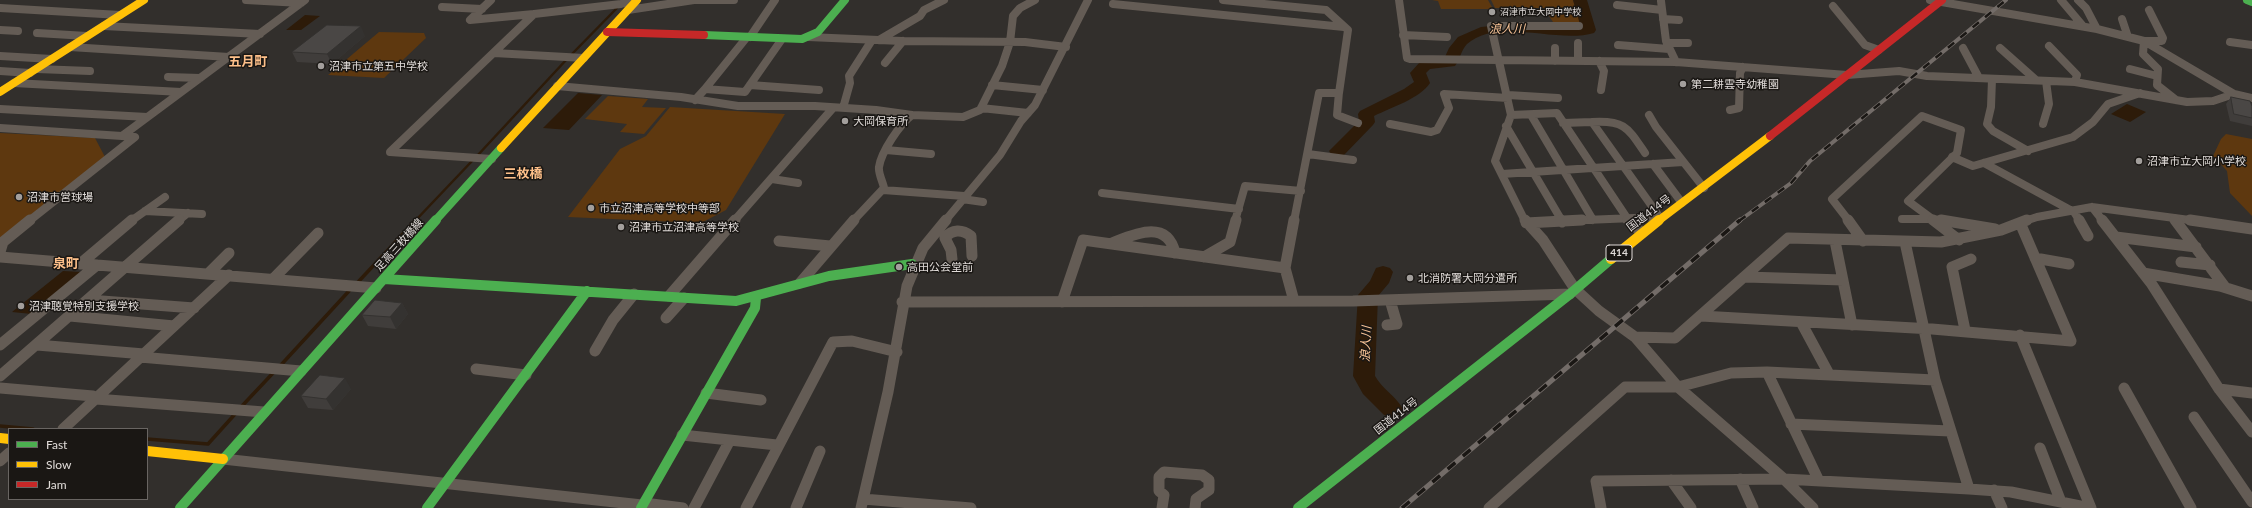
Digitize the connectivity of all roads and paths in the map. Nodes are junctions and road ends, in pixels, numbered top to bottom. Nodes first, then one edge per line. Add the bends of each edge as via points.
1 (9, 0) edge
2 (144, 0) edge
3 (246, 0) edge
4 (492, 0) edge
5 (734, 0) edge
6 (775, 0) edge
7 (845, 0) edge
8 (944, 0) edge
9 (1035, 0) edge
10 (1088, 0) edge
11 (1223, 0) edge
12 (1399, 0) edge
13 (1930, 0) edge
14 (1941, 0) edge
15 (2061, 0) edge
16 (2078, 0) edge
17 (2247, 0) edge
18 (1661, 1) dead end
19 (303, 2) edge
20 (2252, 2) edge
21 (634, 3) edge
22 (1113, 4) dead end
23 (1617, 5) dead end
24 (442, 6) dead end
25 (1833, 6) dead end
26 (0, 7) edge
27 (482, 9) junction
28 (1662, 10) junction
29 (2149, 10) dead end
30 (534, 14) junction
31 (120, 15) junction
32 (1663, 19) junction
33 (2122, 19) dead end
34 (1680, 20) dead end
35 (104, 26) junction
36 (1579, 26) dead end
37 (2082, 26) junction
38 (1344, 27) junction
39 (2097, 28) junction
40 (0, 30) edge
41 (18, 31) dead end
42 (607, 32) junction
43 (37, 33) dead end
44 (260, 34) junction
45 (1403, 35) junction
46 (87, 36) junction
47 (749, 37) junction
48 (808, 37) junction
49 (1447, 37) dead end
50 (2128, 37) junction
51 (782, 39) junction
52 (876, 40) junction
53 (902, 41) junction
54 (2144, 41) junction
55 (1010, 42) junction
56 (2230, 42) dead end
57 (1578, 43) dead end
58 (1688, 43) dead end
59 (1618, 45) dead end
60 (2252, 45) edge
61 (1066, 46) junction
62 (1668, 46) junction
63 (2049, 46) dead end
64 (70, 47) junction
65 (1555, 48) dead end
66 (1963, 48) dead end
67 (2000, 48) dead end
68 (1879, 50) junction
69 (494, 53) junction
70 (0, 56) edge
71 (229, 57) junction
72 (579, 58) junction
73 (52, 59) junction
74 (1497, 60) junction
75 (1555, 61) junction
76 (1578, 61) junction
77 (1599, 61) junction
78 (1676, 62) junction
79 (885, 63) dead end
80 (1743, 67) junction
81 (2130, 69) dead end
82 (0, 71) edge
83 (34, 71) junction
84 (90, 71) dead end
85 (1847, 75) junction
86 (2157, 76) junction
87 (168, 77) dead end
88 (200, 78) junction
89 (1979, 78) junction
90 (1992, 79) junction
91 (2036, 80) junction
92 (2046, 80) junction
93 (2075, 82) junction
94 (14, 83) junction
95 (992, 85) junction
96 (557, 86) junction
97 (708, 86) junction
98 (750, 86) junction
99 (819, 90) dead end
100 (1043, 90) junction
101 (1601, 90) dead end
102 (0, 92) edge
103 (181, 92) junction
104 (1339, 92) junction
105 (2140, 93) junction
106 (2234, 94) junction
107 (1508, 96) junction
108 (1558, 98) dead end
109 (2252, 98) edge
110 (695, 100) junction
111 (2178, 101) junction
112 (838, 108) junction
113 (980, 108) junction
114 (0, 109) edge
115 (1730, 110) dead end
116 (1028, 113) junction
117 (912, 115) junction
118 (1511, 115) junction
119 (1531, 115) junction
120 (1649, 115) dead end
121 (147, 117) junction
122 (1592, 122) junction
123 (1358, 123) dead end
124 (1563, 123) junction
125 (1390, 124) dead end
126 (2044, 124) dead end
127 (1506, 126) junction
128 (0, 128) edge
129 (122, 136) junction
130 (886, 150) junction
131 (2028, 150) junction
132 (1645, 153) dead end
133 (930, 154) dead end
134 (1308, 154) junction
135 (1952, 158) junction
136 (492, 159) junction
137 (1353, 160) dead end
138 (1683, 162) junction
139 (1984, 163) junction
140 (1653, 164) junction
141 (1623, 166) junction
142 (1592, 168) junction
143 (1563, 170) junction
144 (1533, 171) junction
145 (1502, 174) junction
146 (772, 179) junction
147 (798, 183) dead end
148 (1704, 188) junction
149 (883, 190) junction
150 (1301, 191) junction
151 (1102, 193) dead end
152 (164, 197) dead end
153 (963, 197) junction
154 (983, 202) dead end
155 (1682, 203) junction
156 (2092, 207) junction
157 (1239, 209) junction
158 (145, 211) junction
159 (2074, 212) junction
160 (188, 214) junction
161 (202, 214) dead end
162 (1660, 218) junction
163 (1626, 219) junction
164 (1902, 219) dead end
165 (1932, 219) junction
166 (2174, 219) junction
167 (1594, 220) junction
168 (1562, 222) junction
169 (1526, 223) junction
170 (2021, 224) junction
171 (2248, 228) edge
172 (2001, 230) junction
173 (318, 233) dead end
174 (1642, 233) junction
175 (2088, 236) dead end
176 (2116, 237) junction
177 (2252, 237) edge
178 (1958, 240) junction
179 (780, 241) dead end
180 (1835, 241) junction
181 (1863, 241) junction
182 (1905, 242) junction
183 (1110, 244) junction
184 (830, 246) junction
185 (2196, 247) junction
186 (0, 252) edge
187 (229, 252) dead end
188 (1175, 253) junction
189 (972, 256) dead end
190 (0, 257) edge
191 (1204, 257) junction
192 (2035, 258) junction
193 (952, 259) dead end
194 (1971, 259) dead end
195 (2181, 262) dead end
196 (80, 264) junction
197 (912, 264) junction
198 (2069, 264) dead end
199 (97, 265) junction
200 (2210, 265) junction
201 (127, 268) junction
202 (1285, 268) junction
203 (2143, 273) junction
204 (208, 274) junction
205 (229, 275) junction
206 (1746, 277) junction
207 (273, 279) junction
208 (384, 279) junction
209 (1843, 280) junction
210 (800, 282) junction
211 (2225, 287) junction
212 (376, 288) junction
213 (587, 291) junction
214 (1572, 291) junction
215 (634, 294) junction
216 (669, 296) junction
217 (2252, 296) edge
218 (684, 298) junction
219 (756, 298) junction
220 (89, 300) junction
221 (1390, 300) junction
222 (1294, 301) junction
223 (902, 302) junction
224 (1062, 302) junction
225 (194, 308) junction
226 (70, 316) junction
227 (1701, 316) junction
228 (666, 318) dead end
229 (1802, 324) junction
230 (1387, 325) dead end
231 (1852, 325) junction
232 (174, 326) junction
233 (1923, 329) junction
234 (1965, 330) junction
235 (2020, 335) junction
236 (1635, 337) junction
237 (0, 345) edge
238 (36, 345) junction
239 (595, 351) dead end
240 (897, 352) junction
241 (142, 355) junction
242 (476, 369) dead end
243 (301, 371) junction
244 (1767, 372) junction
245 (526, 374) junction
246 (1829, 374) junction
247 (0, 376) edge
248 (1935, 380) junction
249 (1678, 387) junction
250 (0, 388) edge
251 (2124, 388) dead end
252 (2219, 388) junction
253 (706, 393) junction
254 (2252, 393) edge
255 (96, 398) junction
256 (760, 400) dead end
257 (264, 412) junction
258 (2194, 417) dead end
259 (1791, 424) junction
260 (64, 428) edge
261 (1950, 431) junction
262 (2252, 432) edge
263 (682, 435) junction
264 (730, 440) junction
265 (777, 445) junction
266 (2040, 448) dead end
267 (148, 451) edge
268 (820, 451) dead end
269 (8, 454) edge
270 (223, 459) junction
271 (0, 461) edge
272 (1740, 479) junction
273 (1784, 479) junction
274 (1671, 480) junction
275 (1819, 481) junction
276 (445, 484) junction
277 (1969, 489) junction
278 (1994, 490) junction
279 (2061, 502) junction
280 (2252, 502) edge
281 (862, 503) edge
282 (642, 505) edge
283 (180, 508) edge
284 (427, 508) edge
285 (683, 508) edge
286 (694, 508) edge
287 (746, 508) edge
288 (796, 508) edge
289 (971, 508) edge
290 (1162, 508) edge
291 (1195, 508) edge
292 (1298, 508) edge
293 (1489, 508) edge
294 (1601, 508) edge
295 (1691, 508) edge
296 (1753, 508) edge
297 (1813, 508) edge
298 (2002, 508) edge
299 (2090, 508) edge
300 (2190, 508) edge

1 - 26 street
2 - 31 main road
3 - 19 street
4 - 27 street
5 - 21 street
6 - 47 street
7 - 48 main road via 818,32
8 - 52 street
9 - 55 street via 1020,8 1013,16
10 - 61 street
11 - 38 street via 1326,10
12 - 45 street
13 - 14 street
14 - 37 street via 2004,14
14 - 68 main road, 国道414号 / 414
15 - 37 street
16 - 39 street via 2086,8
17 - 20 main road
18 - 28 street
19 - 44 street
21 - 30 street
21 - 42 main road, 足高三枚橋線
22 - 38 street
23 - 28 street
24 - 27 street
25 - 68 street via 1865,45
26 - 31 street
27 - 30 street via 470,20
28 - 32 street
29 - 54 street via 2163,38 2162,41
30 - 69 street
31 - 35 main road
32 - 34 street
32 - 62 street
33 - 50 street
35 - 44 street
35 - 46 main road
36 - 74 street via 1491,26
37 - 39 street
38 - 104 street via 1348,30
39 - 50 street
40 - 41 street
42 - 47 main road
42 - 72 main road, 足高三枚橋線
43 - 46 street
44 - 71 street
45 - 49 street
45 - 74 street via 1407,58
46 - 64 main road
47 - 51 main road
47 - 97 street
48 - 51 main road
48 - 52 street
50 - 54 street
51 - 98 street
52 - 53 street
52 - 112 street via 861,55 849,76 850,83
53 - 55 street
53 - 79 street
54 - 86 street via 2143,54 2158,69
54 - 106 street
55 - 61 street
55 - 95 street
56 - 60 street
57 - 76 street
58 - 62 street
59 - 62 street
61 - 100 street
62 - 78 street
63 - 93 street via 2077,75
64 - 71 street
64 - 73 main road
65 - 75 street
66 - 89 street
67 - 91 street
68 - 85 main road, 国道414号 / 414
69 - 72 street
69 - 136 street via 390,152
70 - 73 street
71 - 88 street
72 - 96 main road, 足高三枚橋線
73 - 83 main road
74 - 75 street
74 - 107 street
75 - 76 street
76 - 77 street
77 - 78 street
77 - 101 street via 1604,71
78 - 80 street
80 - 85 street
80 - 115 street via 1740,73 1739,108
81 - 86 street
82 - 83 street
83 - 84 street
83 - 94 main road
85 - 89 street via 1899,71 1927,76
85 - 148 main road, 国道414号 / 414
86 - 111 street via 2157,85
87 - 88 street
88 - 103 street
89 - 90 street
90 - 91 street
90 - 131 street via 1991,106 1986,124 1993,131
91 - 92 street
92 - 93 street
92 - 126 street via 2049,104
93 - 105 street
94 - 102 main road
94 - 103 street
95 - 100 street
95 - 113 street
96 - 110 street
96 - 136 main road, 足高三枚橋線
97 - 98 street
97 - 110 street
98 - 99 street
100 - 116 street
103 - 121 street
104 - 123 street via 1337,115
104 - 134 street via 1319,93
105 - 111 street
105 - 131 street via 2108,104 2093,122 2073,137
106 - 109 street
106 - 111 street via 2213,101
107 - 108 street
107 - 118 street
107 - 125 street via 1444,94 1449,108 1436,130 1431,132
110 - 112 street via 738,106
112 - 117 street
112 - 146 street
113 - 116 street
113 - 117 street via 964,117
114 - 121 street
116 - 153 street via 1000,155
117 - 130 street via 903,122
118 - 119 street
118 - 127 street
119 - 124 street via 1557,113
119 - 143 street
120 - 138 street
121 - 129 street
122 - 124 street
122 - 132 street via 1614,120 1623,123
122 - 141 street
124 - 142 street
127 - 144 street
127 - 145 street via 1495,161
128 - 129 street
129 - 186 street via 135,137 3,242
130 - 133 street
130 - 149 street via 879,167
131 - 139 street
134 - 137 street
134 - 150 street
135 - 139 street via 1972,166
135 - 165 street via 1908,201
135 - 181 street via 1957,153 1960,130 1922,116 1832,199
136 - 208 main road, 足高三枚橋線
138 - 140 street
138 - 148 street
139 - 159 street
140 - 141 street
140 - 155 street
141 - 142 street
141 - 162 street
142 - 143 street
142 - 163 street
143 - 144 street
143 - 167 street
144 - 145 street
144 - 168 street
145 - 169 street
146 - 147 street
146 - 216 street
148 - 155 main road, 国道414号 / 414
149 - 153 street
149 - 184 street
150 - 157 street via 1245,186
150 - 202 street
151 - 157 street
152 - 158 street
153 - 154 street
153 - 197 street
155 - 162 main road, 国道414号 / 414
156 - 159 street
156 - 166 street
156 - 176 street
157 - 191 street via 1230,242
158 - 160 street
158 - 196 street
159 - 170 street via 2037,217
159 - 175 street
160 - 161 street
160 - 201 street
162 - 163 street
162 - 174 main road, 国道414号 / 414
163 - 167 street
163 - 174 street
164 - 165 street
165 - 172 street
165 - 178 street
166 - 171 street
166 - 185 street
167 - 168 street
168 - 169 street
169 - 214 street via 1543,240
170 - 172 street
170 - 192 street
171 - 177 street
172 - 178 street
173 - 207 street
174 - 214 main road, 国道414号 / 414
176 - 185 street
176 - 203 street
178 - 182 street
179 - 184 street
180 - 181 street
180 - 206 street via 1788,238
180 - 209 street
181 - 182 street
182 - 233 street
183 - 188 street
183 - 188 street via 1142,231 1164,234 1171,241
183 - 224 street via 1083,240
184 - 210 street
185 - 200 street
187 - 204 street
188 - 191 street
189 - 193 street via 971,236 960,230 953,231 945,238
190 - 196 street
191 - 202 street
192 - 198 street
192 - 235 street via 2071,341
194 - 234 street via 1952,266
195 - 200 street
196 - 199 street
197 - 210 main road via 847,272
197 - 223 street
199 - 201 street
199 - 237 street
200 - 211 street
201 - 204 street
201 - 220 street
202 - 222 street
203 - 211 street
203 - 252 street
204 - 205 street
205 - 207 street
205 - 225 street
206 - 209 street
206 - 227 street
207 - 212 street
208 - 212 main road, 足高三枚橋線
208 - 213 main road
209 - 231 street
210 - 219 main road
211 - 217 street
212 - 243 main road, 足高三枚橋線
213 - 215 main road
213 - 245 main road
214 - 221 street
214 - 236 street
214 - 292 main road, 国道414号 / 414
215 - 216 main road
215 - 239 street via 613,320
216 - 218 main road
218 - 219 main road via 736,301
218 - 228 street
219 - 253 main road via 755,308
220 - 225 street
220 - 226 street
221 - 222 street
221 - 230 street via 1397,324
222 - 224 street
223 - 224 street
223 - 240 street
225 - 232 street
226 - 232 street
226 - 238 street
227 - 229 street
227 - 236 street via 1675,338
229 - 231 street
229 - 246 street
231 - 233 street
232 - 241 street
233 - 234 street
233 - 248 street
234 - 235 street
235 - 299 street
236 - 249 street
238 - 241 street
238 - 247 street
240 - 265 street via 852,341 833,342
240 - 281 street
241 - 243 street
241 - 255 street
242 - 245 street
243 - 257 main road, 足高三枚橋線
244 - 246 street
244 - 249 street via 1731,373
244 - 259 street
245 - 276 main road
246 - 248 street
248 - 261 street
249 - 273 street
249 - 293 street via 1625,387
250 - 255 street
251 - 300 street
252 - 254 street
252 - 262 street
253 - 256 street
253 - 263 main road
255 - 257 street
255 - 260 street
257 - 270 main road, 足高三枚橋線
258 - 280 street
259 - 261 street
259 - 275 street
261 - 277 street
263 - 264 street
263 - 282 main road
264 - 265 street
264 - 286 street
265 - 287 street
266 - 279 street
267 - 270 main road
268 - 288 street
269 - 271 street
270 - 276 street
270 - 283 main road, 足高三枚橋線
272 - 273 street
272 - 274 street
272 - 296 street
273 - 275 street
273 - 297 street
274 - 294 street via 1596,481
274 - 295 street
275 - 277 street
276 - 282 street
276 - 284 main road
277 - 278 street
278 - 279 street
278 - 298 street
279 - 299 street
281 - 289 street
282 - 285 street
290 - 291 street via 1164,495 1158,491 1159,477 1164,472 1202,475 1209,480 1209,490 1196,499

